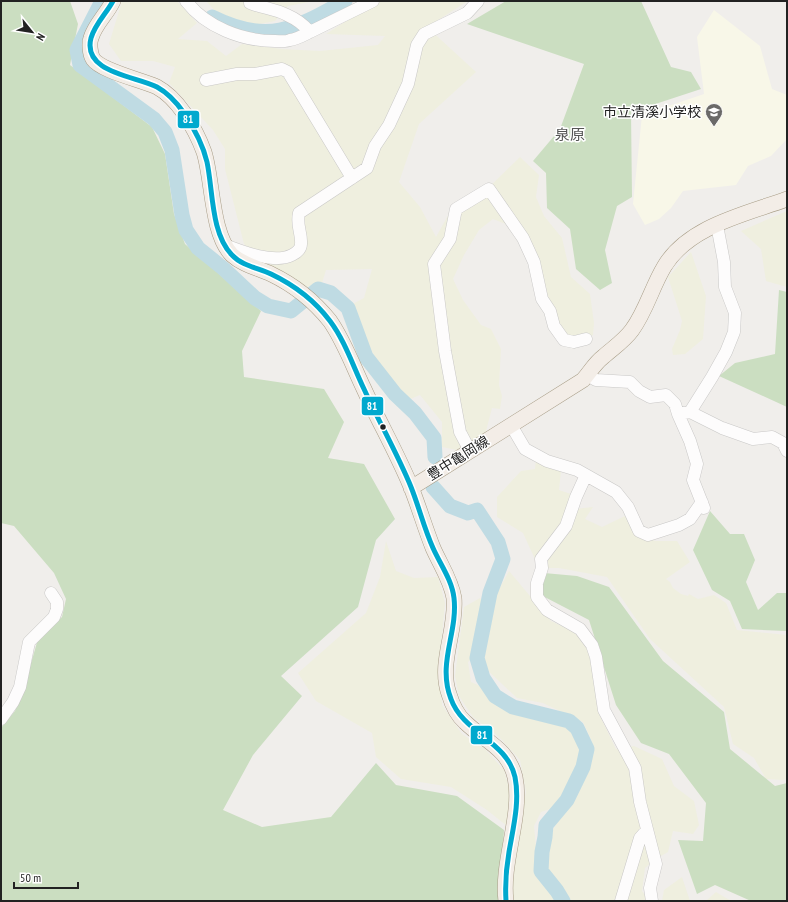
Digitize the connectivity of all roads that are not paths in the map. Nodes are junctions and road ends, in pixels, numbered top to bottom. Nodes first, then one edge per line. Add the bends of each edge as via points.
1 (113, 1) edge
2 (186, 1) edge
3 (250, 1) edge
4 (373, 1) edge
5 (478, 1) edge
6 (310, 32) junction
7 (206, 80) dead end
8 (352, 178) junction
9 (787, 199) edge
10 (717, 225) junction
11 (225, 245) junction
12 (586, 339) dead end
13 (587, 375) junction
14 (684, 413) junction
15 (511, 425) junction
16 (470, 451) junction
17 (787, 451) edge
18 (586, 474) junction
19 (411, 488) junction
20 (51, 593) dead end
21 (1, 719) edge
22 (647, 830) junction
23 (506, 901) edge
24 (621, 901) edge
25 (652, 901) edge

1 - 11 main road via 90,39 93,59 106,69 160,89 182,111 195,131 204,153 218,227
2 - 6 street via 192,9 222,30 242,37 262,41 290,41
3 - 6 street via 257,6 288,15 302,23
4 - 6 street
5 - 8 street via 466,13 424,34 417,45 408,84 389,125 376,146 367,168
7 - 8 street via 282,69 288,72
8 - 11 street via 299,213 297,222 301,245 296,253 286,258 271,258
9 - 10 main road, 豊中亀岡線 via 738,215
10 - 13 main road, 豊中亀岡線 via 675,252 664,268 632,331 602,357
10 - 14 street via 724,262 725,287 735,313 734,332 712,378
11 - 19 main road via 232,255 244,263 284,281 302,293 331,323
12 - 16 street via 574,342 564,340 554,326 550,311 542,299 534,262 523,238 489,189 456,209 450,239 434,264 445,351 460,432
13 - 14 street via 596,380 630,382 650,397 666,395
13 - 15 main road, 豊中亀岡線
14 - 17 street via 753,439 772,437 783,443
14 - 18 street via 697,464 693,480 703,505 690,519 648,535 639,531 628,507 616,492
15 - 16 main road, 豊中亀岡線
15 - 18 street via 525,449 547,461
16 - 19 main road, 豊中亀岡線
18 - 22 street via 566,526 541,559 537,597 547,610 580,629 592,645 604,710 635,768
19 - 23 main road, 豊中亀岡線 via 453,595 454,613 446,673 453,706 463,721 502,751 515,778 516,810 506,876
20 - 21 street via 57,602 54,617 29,642 20,687
22 - 24 street via 640,838
22 - 25 street via 656,864 650,888

